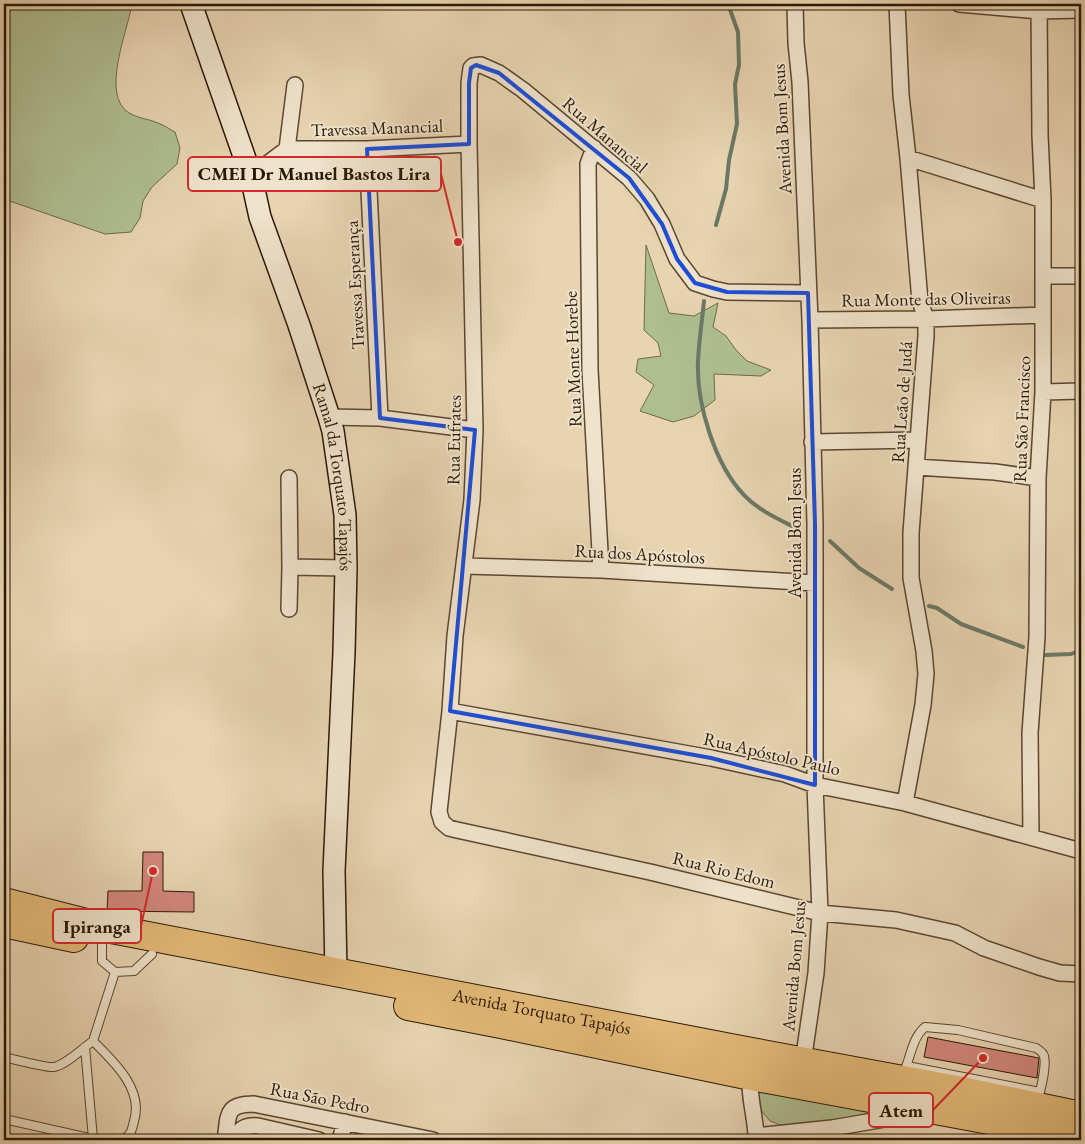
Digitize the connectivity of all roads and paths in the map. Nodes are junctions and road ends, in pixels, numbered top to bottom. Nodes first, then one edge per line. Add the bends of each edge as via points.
1 (191, 4) edge
2 (795, 4) edge
3 (897, 4) edge
4 (959, 4) edge
5 (1039, 8) edge
6 (1081, 10) edge
7 (469, 83) joint
8 (295, 85) dead end
9 (469, 144) junction
10 (594, 148) junction
11 (286, 149) junction
12 (367, 149) junction
13 (908, 158) junction
14 (251, 176) junction
15 (1043, 200) junction
16 (1043, 276) junction
17 (1081, 276) edge
18 (808, 293) junction
19 (1043, 315) junction
20 (926, 319) junction
21 (810, 320) junction
22 (1081, 391) edge
23 (1044, 392) junction
24 (329, 417) junction
25 (380, 418) junction
26 (476, 430) junction
27 (917, 440) junction
28 (812, 442) junction
29 (916, 467) junction
30 (289, 478) dead end
31 (1038, 478) junction
32 (290, 566) junction
33 (464, 566) junction
34 (346, 568) junction
35 (601, 570) junction
36 (814, 583) junction
37 (289, 609) dead end
38 (450, 711) junction
39 (815, 785) junction
40 (440, 795) joint
41 (905, 803) junction
42 (1031, 836) junction
43 (1081, 851) edge
44 (4, 902) edge
45 (820, 913) junction
46 (4, 923) edge
47 (102, 944) junction
48 (152, 954) junction
49 (115, 972) junction
50 (336, 973) junction
51 (1081, 974) edge
52 (93, 1040) junction
53 (85, 1047) junction
54 (4, 1058) edge
55 (791, 1059) junction
56 (904, 1073) junction
57 (751, 1076) junction
58 (1038, 1100) junction
59 (935, 1110) junction
60 (4, 1119) edge
61 (345, 1122) junction
62 (1080, 1133) edge
63 (756, 1138) edge
64 (231, 1139) edge
65 (96, 1140) edge
66 (123, 1140) edge
67 (318, 1140) edge
68 (340, 1140) edge
69 (433, 1140) edge

1 - 14 street, Ramal da Torquato Tapajós
2 - 18 street, Avenida Bom Jesus
3 - 13 street, Rua Leão de Judá
4 - 5 street
5 - 6 street
5 - 15 street, Rua São Francisco
7 - 9 street, Rua Eufrates
7 - 10 street, Rua Manancial via 473,66 486,66 523,90
8 - 11 street, Travessa Manancial
9 - 12 street, Travessa Manancial
9 - 26 street, Rua Eufrates
10 - 18 street, Rua Manancial via 629,178 647,199 677,259 695,283 727,292
10 - 35 street, Rua Monte Horebe via 588,164 590,370
11 - 12 street, Travessa Manancial
11 - 14 street, Travessa Manancial
12 - 25 street, Travessa Esperança
13 - 15 street
13 - 20 street, Rua Leão de Judá via 920,301
14 - 24 street, Ramal da Torquato Tapajós via 260,217
15 - 16 street, Rua São Francisco
16 - 17 street
16 - 19 street, Rua São Francisco
18 - 21 street, Avenida Bom Jesus
19 - 20 street, Rua Monte das Oliveiras
19 - 23 street, Rua São Francisco
20 - 21 street, Rua Monte das Oliveiras
20 - 27 street, Rua Leão de Judá
21 - 28 street, Avenida Bom Jesus
22 - 23 street
23 - 31 street, Rua São Francisco
24 - 25 street
24 - 34 street, Ramal da Torquato Tapajós via 345,515
25 - 26 street
26 - 33 street, Rua Eufrates
27 - 28 street
27 - 29 street, Rua Leão de Judá
28 - 36 street, Avenida Bom Jesus
29 - 31 street
29 - 41 street, Rua Leão de Judá via 911,578 926,674
30 - 32 street
31 - 42 street, Rua São Francisco via 1037,637 1030,733
32 - 34 street
32 - 37 street
33 - 35 street, Rua dos Apóstolos
33 - 38 street, Rua Eufrates
34 - 50 street, Ramal da Torquato Tapajós via 334,871
35 - 36 street, Rua dos Apóstolos
36 - 39 street, Avenida Bom Jesus
38 - 39 street, Rua Apóstolo Paulo via 711,758 784,774
38 - 40 street, Rua Eufrates
39 - 41 street, Rua Apóstolo Paulo
39 - 45 street, Avenida Bom Jesus
40 - 45 street, Rua Rio Edom via 439,812 448,828
41 - 42 street, Rua Apóstolo Paulo
42 - 43 street, Rua Apóstolo Paulo
44 - 50 highway, Avenida Torquato Tapajós via 106,928
45 - 51 street, Rua Rio Edom via 896,920 955,933 984,948 1039,967
45 - 55 street, Avenida Bom Jesus via 816,973
46 - 47 highway, Avenida Torquato Tapajós
47 - 48 highway, Avenida Torquato Tapajós
47 - 49 lane via 102,961
48 - 49 lane via 134,971
48 - 57 highway, Avenida Torquato Tapajós
49 - 52 lane
50 - 55 highway, Avenida Torquato Tapajós
52 - 53 lane
52 - 66 lane via 131,1086 136,1113 130,1135
53 - 54 lane via 54,1067
53 - 65 lane
55 - 56 highway, Avenida Torquato Tapajós
55 - 57 street via 758,1064
56 - 58 highway, Avenida Torquato Tapajós via 957,1090
56 - 58 lane via 918,1033 926,1027 958,1030 1041,1050 1044,1055 1043,1073
57 - 59 highway, Avenida Torquato Tapajós
57 - 63 street
58 - 62 highway, Avenida Torquato Tapajós
59 - 62 highway, Avenida Torquato Tapajós
59 - 63 street via 902,1118
60 - 65 lane
61 - 64 street, Rua São Pedro via 254,1104 238,1105 229,1113
61 - 68 street
61 - 69 street, Rua São Pedro
64 - 67 street, Rua São Pedro via 249,1125

